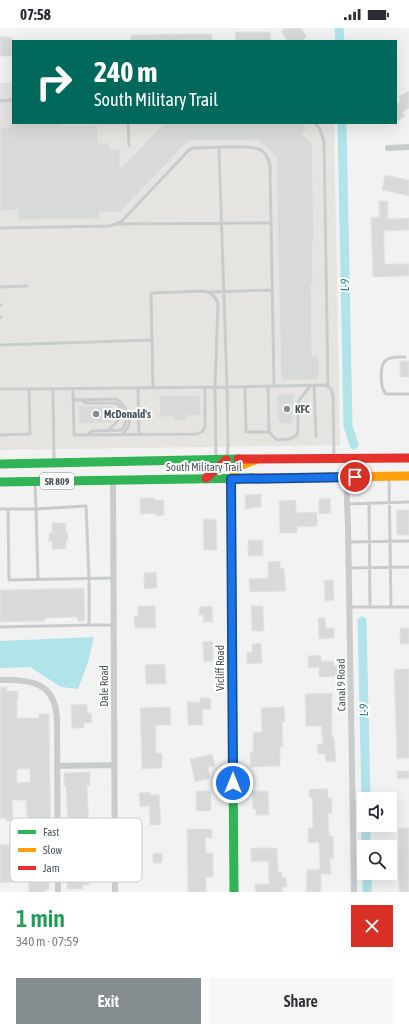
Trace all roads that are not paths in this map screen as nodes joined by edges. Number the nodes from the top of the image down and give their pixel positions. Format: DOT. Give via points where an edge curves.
graph roads {
  1 [pos="12,100"];
  2 [pos="0,101"];
  3 [pos="128,124"];
  4 [pos="315,124"];
  5 [pos="129,146"];
  6 [pos="409,147"];
  7 [pos="219,148"];
  8 [pos="388,148"];
  9 [pos="271,223"];
  10 [pos="116,224"];
  11 [pos="222,224"];
  12 [pos="0,228"];
  13 [pos="27,286"];
  14 [pos="0,287"];
  15 [pos="272,290"];
  16 [pos="224,291"];
  17 [pos="208,292"];
  18 [pos="152,340"];
  19 [pos="0,345"];
  20 [pos="405,357"];
  21 [pos="310,385"];
  22 [pos="314,385"];
  23 [pos="274,386"];
  24 [pos="215,387"];
  25 [pos="227,387"];
  26 [pos="245,387"];
  27 [pos="268,387"];
  28 [pos="328,387"];
  29 [pos="138,388"];
  30 [pos="153,388"];
  31 [pos="205,388"];
  32 [pos="29,389"];
  33 [pos="52,389"];
  34 [pos="73,389"];
  35 [pos="0,390"];
  36 [pos="409,394"];
  37 [pos="73,400"];
  38 [pos="81,400"];
  39 [pos="124,414"];
  40 [pos="108,431"];
  41 [pos="269,432"];
  42 [pos="123,434"];
  43 [pos="139,434"];
  44 [pos="0,435"];
  45 [pos="87,435"];
  46 [pos="316,436"];
  47 [pos="409,458"];
  48 [pos="259,459"];
  49 [pos="334,459"];
  50 [pos="216,460"];
  51 [pos="226,460"];
  52 [pos="54,463"];
  53 [pos="0,464"];
  54 [pos="406,475"];
  55 [pos="389,476"];
  56 [pos="346,477"];
  57 [pos="206,478"];
  58 [pos="231,479"];
  59 [pos="113,480"];
  60 [pos="35,481"];
  61 [pos="0,482"];
  62 [pos="409,502"];
  63 [pos="369,503"];
  64 [pos="390,503"];
  65 [pos="347,504"];
  66 [pos="0,509"];
  67 [pos="8,509"];
  68 [pos="36,509"];
  69 [pos="409,541"];
  70 [pos="348,542"];
  71 [pos="369,542"];
  72 [pos="390,542"];
  73 [pos="391,567"];
  74 [pos="409,567"];
  75 [pos="349,568"];
  76 [pos="369,568"];
  77 [pos="89,578"];
  78 [pos="113,578"];
  79 [pos="38,579"];
  80 [pos="350,607"];
  81 [pos="370,607"];
  82 [pos="391,607"];
  83 [pos="409,607"];
  84 [pos="89,625"];
  85 [pos="114,625"];
  86 [pos="0,626"];
  87 [pos="0,680"];
  88 [pos="114,765"];
  89 [pos="57,766"];
  90 [pos="58,818"];
  91 [pos="115,818"];
  92 [pos="116,882"];
  93 [pos="116,892"];
  94 [pos="234,892"];
  95 [pos="354,892"];
  1 -- 2 [label="lane"];
  3 -- 5 [label="lane"];
  4 -- 28 [label="lane" via="320,129 324,142"];
  6 -- 8 [label="street"];
  7 -- 9 [label="lane" via="251,147 266,155 270,166"];
  7 -- 10 [label="lane" via="194,148 185,153 122,221"];
  7 -- 11 [label="lane"];
  9 -- 11 [label="lane"];
  9 -- 15 [label="lane"];
  10 -- 11 [label="lane"];
  10 -- 12 [label="lane"];
  11 -- 16 [label="lane"];
  13 -- 14 [label="lane"];
  15 -- 16 [label="lane"];
  15 -- 23 [label="lane"];
  16 -- 17 [label="lane"];
  16 -- 25 [label="lane"];
  17 -- 18 [label="lane" via="151,293"];
  17 -- 24 [label="lane" via="214,296 218,304"];
  18 -- 19 [label="lane"];
  18 -- 30 [label="lane"];
  20 -- 36 [label="lane" via="394,357 383,363 381,384 386,394"];
  21 -- 22 [label="lane"];
  21 -- 23 [label="lane"];
  21 -- 41 [label="lane" via="298,402 298,429 295,437 277,440"];
  22 -- 28 [label="lane"];
  22 -- 46 [label="lane"];
  23 -- 27 [label="lane"];
  24 -- 25 [label="lane"];
  24 -- 31 [label="lane"];
  24 -- 50 [label="lane"];
  25 -- 26 [label="lane"];
  25 -- 51 [label="lane"];
  26 -- 27 [label="lane"];
  26 -- 41 [label="lane" via="246,432"];
  27 -- 41 [label="lane"];
  28 -- 49 [label="lane" via="333,396"];
  29 -- 30 [label="lane"];
  29 -- 34 [label="lane"];
  29 -- 43 [label="lane"];
  30 -- 31 [label="lane"];
  31 -- 43 [label="lane" via="205,429 200,433"];
  32 -- 33 [label="lane"];
  32 -- 35 [label="lane"];
  32 -- 44 [label="lane" via="30,434"];
  33 -- 34 [label="lane"];
  33 -- 52 [label="lane"];
  34 -- 37 [label="lane"];
  37 -- 38 [label="lane"];
  37 -- 45 [label="lane" via="74,435"];
  38 -- 39 [label="lane" via="86,403 115,403"];
  38 -- 42 [label="lane" via="116,399 121,402 130,419"];
  39 -- 40 [label="lane"];
  39 -- 40 [label="lane" via="124,427 118,431"];
  40 -- 45 [label="lane" via="92,431"];
  42 -- 43 [label="lane"];
  42 -- 45 [label="lane"];
  47 -- 49 [label="main road, South Military Trail / SR 809"];
  48 -- 49 [label="main road, South Military Trail / SR 809"];
  48 -- 51 [label="main road, South Military Trail / SR 809"];
  48 -- 58 [label="main road" via="240,466"];
  50 -- 51 [label="main road, South Military Trail / SR 809"];
  50 -- 52 [label="main road, South Military Trail / SR 809"];
  51 -- 57 [label="main road"];
  52 -- 53 [label="main road, South Military Trail / SR 809"];
  54 -- 55 [label="main road, South Military Trail / SR 809"];
  55 -- 56 [label="main road, South Military Trail / SR 809"];
  55 -- 64 [label="lane"];
  56 -- 58 [label="main road, South Military Trail / SR 809"];
  56 -- 65 [label="street, Canal 9 Road"];
  57 -- 58 [label="main road, South Military Trail / SR 809"];
  57 -- 59 [label="main road, South Military Trail / SR 809"];
  58 -- 94 [label="main road, Vicliff Road"];
  59 -- 60 [label="main road, South Military Trail / SR 809"];
  59 -- 78 [label="street, Dale Road"];
  60 -- 61 [label="main road, South Military Trail / SR 809"];
  60 -- 68 [label="lane"];
  62 -- 64 [label="lane"];
  63 -- 64 [label="lane"];
  63 -- 65 [label="lane"];
  63 -- 71 [label="lane"];
  64 -- 72 [label="lane"];
  65 -- 70 [label="street, Canal 9 Road"];
  66 -- 67 [label="lane"];
  67 -- 68 [label="lane"];
  67 -- 79 [label="lane" via="9,580"];
  68 -- 77 [label="lane" via="86,506"];
  68 -- 79 [label="lane"];
  69 -- 72 [label="lane"];
  70 -- 71 [label="lane"];
  70 -- 75 [label="street, Canal 9 Road"];
  71 -- 72 [label="lane"];
  71 -- 76 [label="lane"];
  72 -- 73 [label="lane"];
  73 -- 74 [label="lane"];
  73 -- 76 [label="lane"];
  73 -- 82 [label="lane"];
  75 -- 76 [label="lane"];
  75 -- 80 [label="street, Canal 9 Road"];
  76 -- 81 [label="lane"];
  77 -- 78 [label="lane"];
  77 -- 79 [label="lane"];
  77 -- 84 [label="lane"];
  78 -- 85 [label="street, Dale Road"];
  80 -- 81 [label="lane"];
  80 -- 95 [label="street, Canal 9 Road"];
  81 -- 82 [label="lane"];
  82 -- 83 [label="lane"];
  84 -- 85 [label="lane"];
  84 -- 86 [label="lane"];
  85 -- 88 [label="street, Dale Road"];
  87 -- 89 [label="street" via="32,682 51,697 57,714"];
  88 -- 89 [label="street"];
  88 -- 91 [label="street, Dale Road"];
  89 -- 90 [label="street"];
  92 -- 93 [label="street, Dale Road"];
}
